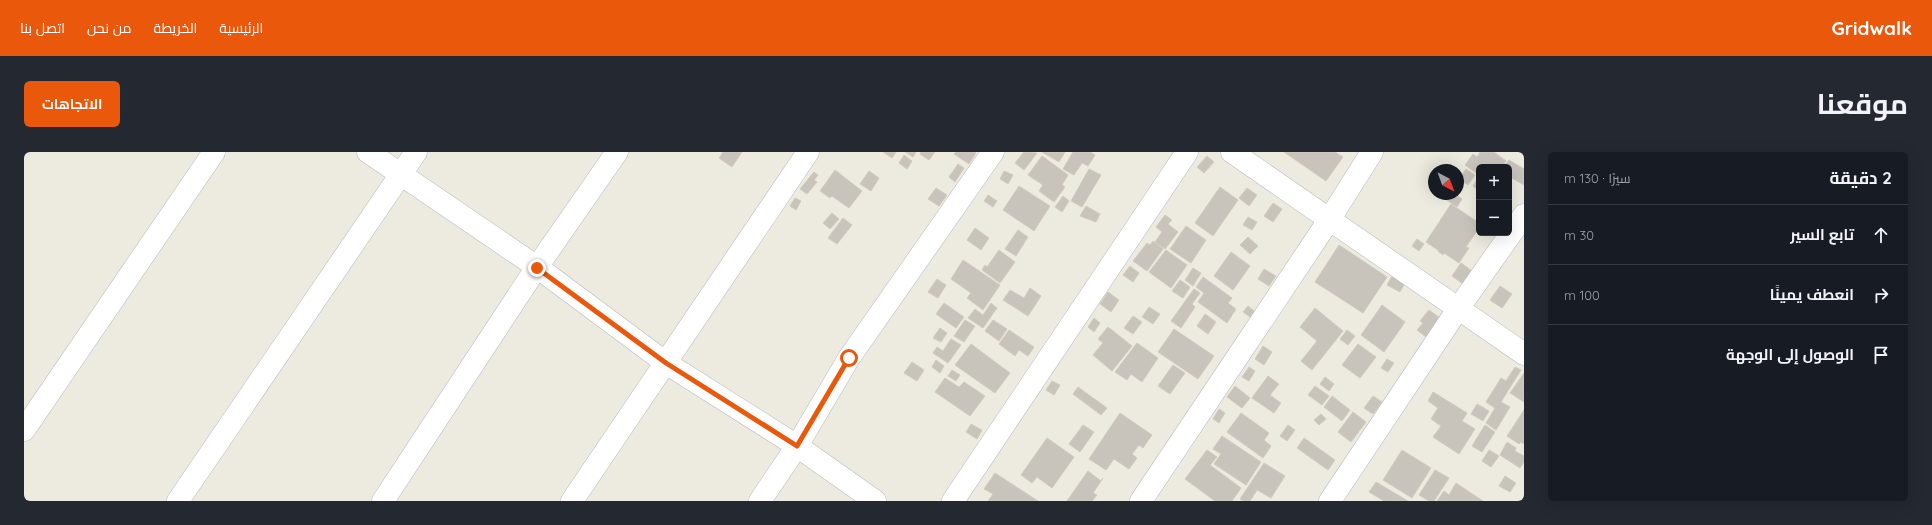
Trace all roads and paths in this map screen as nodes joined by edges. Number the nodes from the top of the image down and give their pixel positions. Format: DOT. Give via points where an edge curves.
graph roads {
  1 [pos="214,152"];
  2 [pos="368,152"];
  3 [pos="416,152"];
  4 [pos="617,152"];
  5 [pos="808,152"];
  6 [pos="993,152"];
  7 [pos="1187,152"];
  8 [pos="1232,152"];
  9 [pos="1372,152"];
  10 [pos="401,174"];
  11 [pos="1524,215"];
  12 [pos="1329,220"];
  13 [pos="537,268"];
  14 [pos="1458,309"];
  15 [pos="1524,354"];
  16 [pos="666,363"];
  17 [pos="24,430"];
  18 [pos="797,446"];
  19 [pos="178,501"];
  20 [pos="383,501"];
  21 [pos="572,501"];
  22 [pos="760,501"];
  23 [pos="875,501"];
  24 [pos="953,501"];
  25 [pos="1141,501"];
  26 [pos="1330,501"];
  1 -- 17 [label="street"];
  2 -- 10 [label="street"];
  3 -- 10 [label="street"];
  4 -- 13 [label="street"];
  5 -- 16 [label="street"];
  6 -- 18 [label="street" via="849,358"];
  7 -- 24 [label="street"];
  8 -- 12 [label="street"];
  9 -- 12 [label="street"];
  10 -- 13 [label="street"];
  10 -- 19 [label="street"];
  11 -- 14 [label="street"];
  12 -- 14 [label="street"];
  12 -- 25 [label="street"];
  13 -- 16 [label="street"];
  13 -- 20 [label="street"];
  14 -- 15 [label="street"];
  14 -- 26 [label="street"];
  16 -- 18 [label="street"];
  16 -- 21 [label="street"];
  18 -- 22 [label="street"];
  18 -- 23 [label="street"];
}
